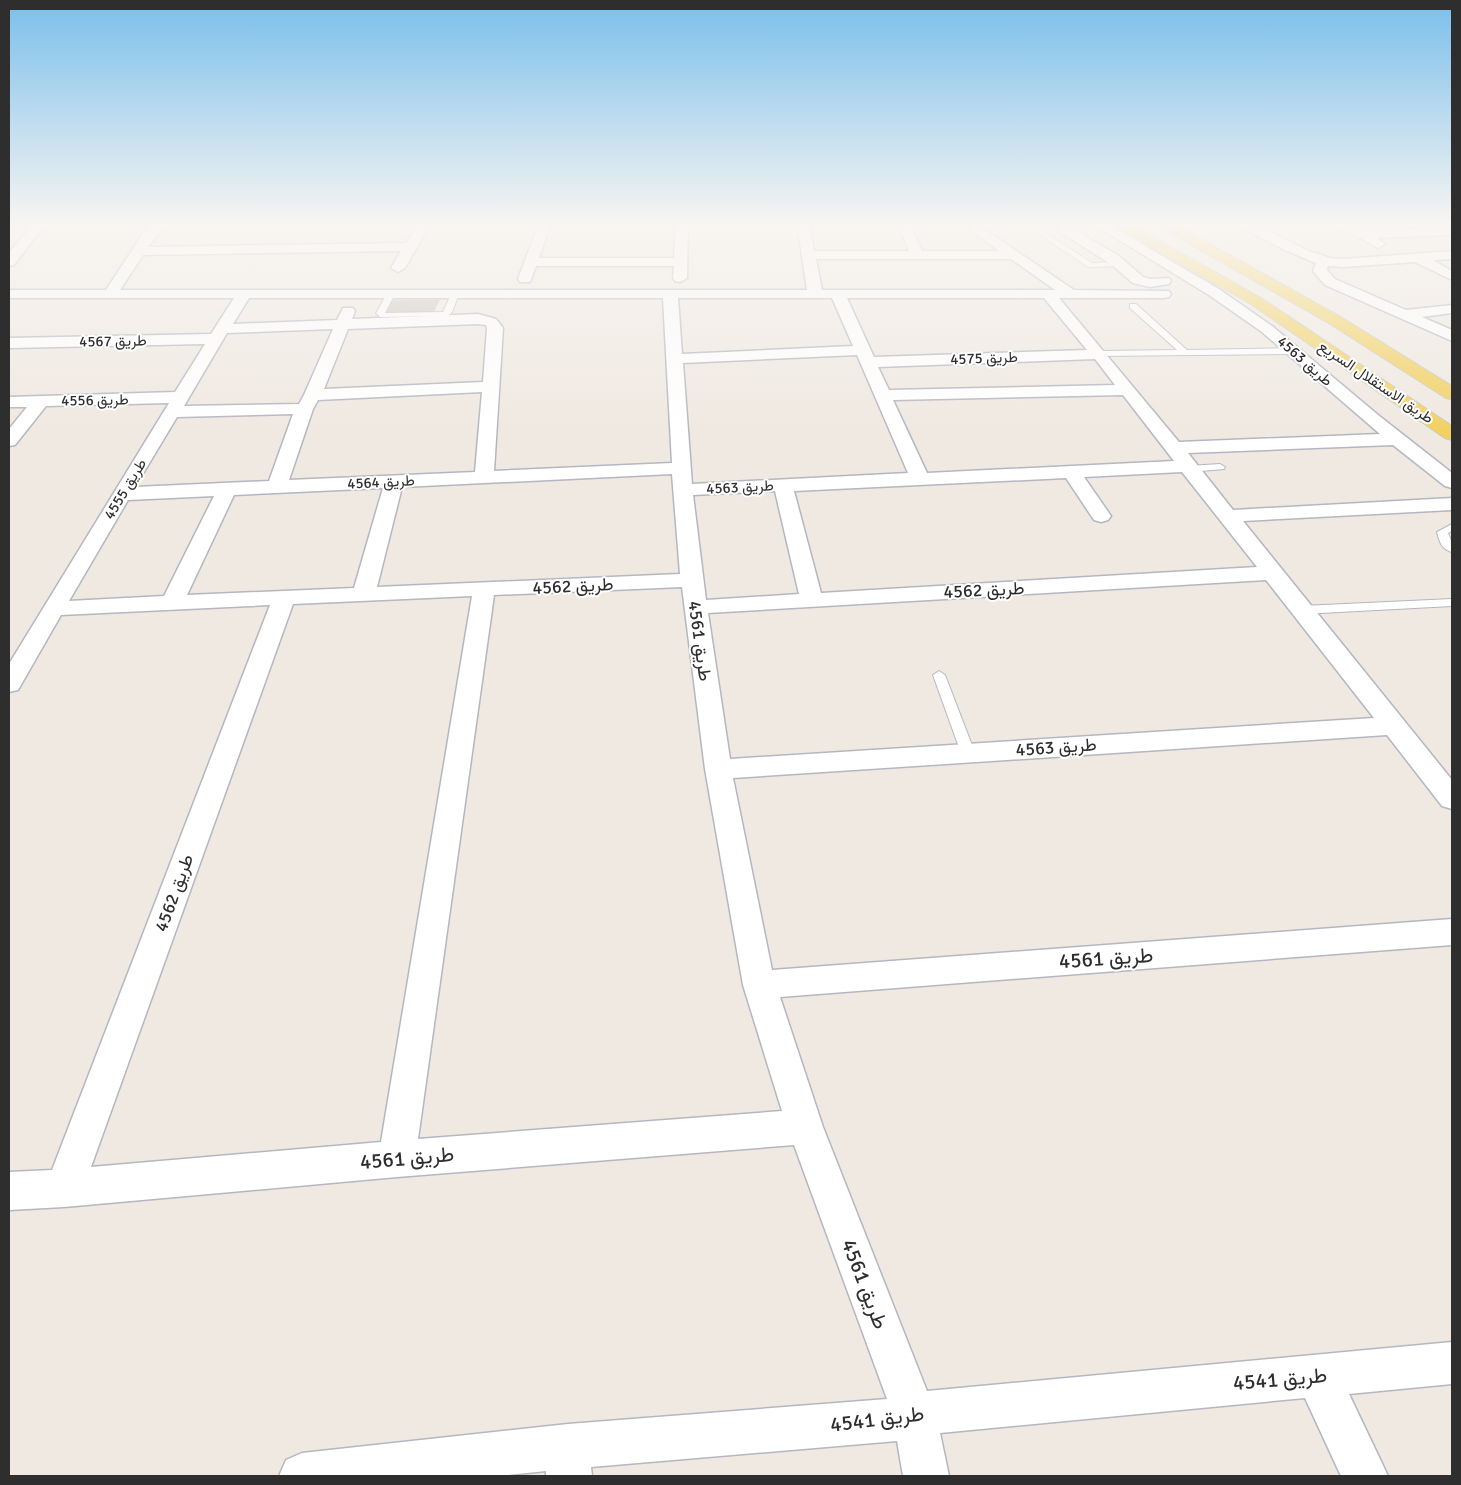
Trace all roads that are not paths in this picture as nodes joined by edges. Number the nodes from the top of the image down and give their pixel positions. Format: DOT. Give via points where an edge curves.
graph roads {
  1 [pos="1117,292"];
  2 [pos="1190,292"];
  3 [pos="1192,292"];
  4 [pos="1239,292"];
  5 [pos="1286,292"];
  6 [pos="1352,292"];
  7 [pos="675,293"];
  8 [pos="815,293"];
  9 [pos="836,293"];
  10 [pos="1048,293"];
  11 [pos="1069,293"];
  12 [pos="9,294"];
  13 [pos="110,294"];
  14 [pos="244,294"];
  15 [pos="355,294"];
  16 [pos="391,294"];
  17 [pos="455,294"];
  18 [pos="520,294"];
  19 [pos="1134,306"];
  20 [pos="1235,306"];
  21 [pos="1452,309"];
  22 [pos="1401,315"];
  23 [pos="342,324"];
  24 [pos="220,334"];
  25 [pos="1452,336"];
  26 [pos="9,344"];
  27 [pos="1295,351"];
  28 [pos="1185,353"];
  29 [pos="1099,354"];
  30 [pos="866,356"];
  31 [pos="674,359"];
  32 [pos="491,387"];
  33 [pos="1127,390"];
  34 [pos="1452,394"];
  35 [pos="882,395"];
  36 [pos="41,401"];
  37 [pos="9,402"];
  38 [pos="309,402"];
  39 [pos="177,405"];
  40 [pos="1452,434"];
  41 [pos="1398,439"];
  42 [pos="9,441"];
  43 [pos="1173,448"];
  44 [pos="1188,467"];
  45 [pos="1220,467"];
  46 [pos="1071,472"];
  47 [pos="484,477"];
  48 [pos="682,479"];
  49 [pos="920,479"];
  50 [pos="394,482"];
  51 [pos="1452,482"];
  52 [pos="783,485"];
  53 [pos="277,487"];
  54 [pos="227,489"];
  55 [pos="121,494"];
  56 [pos="1452,504"];
  57 [pos="1101,516"];
  58 [pos="1227,516"];
  59 [pos="1452,527"];
  60 [pos="1452,549"];
  61 [pos="1273,573"];
  62 [pos="484,590"];
  63 [pos="364,594"];
  64 [pos="694,594"];
  65 [pos="284,598"];
  66 [pos="812,600"];
  67 [pos="1452,602"];
  68 [pos="172,603"];
  69 [pos="55,608"];
  70 [pos="1302,610"];
  71 [pos="939,675"];
  72 [pos="9,684"];
  73 [pos="1394,726"];
  74 [pos="968,753"];
  75 [pos="718,769"];
  76 [pos="1447,785"];
  77 [pos="1452,932"];
  78 [pos="759,985"];
  79 [pos="805,1127"];
  80 [pos="397,1159"];
  81 [pos="64,1188"];
  82 [pos="9,1191"];
  83 [pos="1452,1363"];
  84 [pos="1317,1376"];
  85 [pos="914,1414"];
  86 [pos="568,1461"];
  87 [pos="302,1476"];
  88 [pos="926,1476"];
  89 [pos="1365,1476"];
  1 -- 11 [label="street"];
  2 -- 20 [label="street" via="1188,296"];
  3 -- 20 [label="street, طريق 4563"];
  4 -- 40 [label="main road, طريق الاستقلال السريع"];
  5 -- 34 [label="main road, طريق الاستقلال السريع"];
  6 -- 22 [label="street"];
  7 -- 8 [label="street"];
  7 -- 18 [label="street"];
  7 -- 31 [label="street, طريق 4561"];
  8 -- 9 [label="street"];
  9 -- 10 [label="street"];
  9 -- 30 [label="street"];
  10 -- 11 [label="street"];
  10 -- 29 [label="street"];
  12 -- 13 [label="street"];
  13 -- 14 [label="street"];
  14 -- 15 [label="street"];
  14 -- 24 [label="street, طريق 4555"];
  15 -- 16 [label="street"];
  15 -- 23 [label="street"];
  16 -- 17 [label="street"];
  16 -- 17 [label="lane" via="380,313 383,315 444,314 448,312"];
  17 -- 18 [label="street"];
  19 -- 28 [label="lane"];
  20 -- 27 [label="street, طريق 4563"];
  21 -- 22 [label="street"];
  22 -- 25 [label="street"];
  23 -- 24 [label="street"];
  23 -- 32 [label="street" via="478,319 491,322 495,328"];
  23 -- 38 [label="street"];
  24 -- 26 [label="street, طريق 4567"];
  24 -- 39 [label="street, طريق 4555"];
  27 -- 28 [label="lane"];
  27 -- 41 [label="street, طريق 4563"];
  28 -- 29 [label="lane"];
  29 -- 30 [label="street, طريق 4575"];
  29 -- 33 [label="street"];
  30 -- 31 [label="street, طريق 4575"];
  30 -- 35 [label="street"];
  31 -- 48 [label="street, طريق 4561"];
  32 -- 38 [label="street"];
  32 -- 47 [label="street"];
  33 -- 35 [label="street"];
  33 -- 43 [label="street"];
  35 -- 49 [label="street"];
  36 -- 37 [label="street, طريق 4556"];
  36 -- 39 [label="street, طريق 4556"];
  36 -- 42 [label="street"];
  38 -- 39 [label="street"];
  38 -- 53 [label="street"];
  39 -- 55 [label="street, طريق 4555"];
  41 -- 43 [label="street"];
  41 -- 51 [label="street, طريق 4563"];
  43 -- 44 [label="street"];
  44 -- 45 [label="lane"];
  44 -- 46 [label="street, طريق 4563"];
  44 -- 58 [label="street"];
  46 -- 49 [label="street, طريق 4563"];
  46 -- 57 [label="street"];
  47 -- 48 [label="street, طريق 4564"];
  47 -- 50 [label="street, طريق 4564"];
  48 -- 52 [label="street, طريق 4563"];
  48 -- 64 [label="street, طريق 4561"];
  49 -- 52 [label="street, طريق 4563"];
  50 -- 53 [label="street, طريق 4564"];
  50 -- 63 [label="street"];
  52 -- 66 [label="street"];
  53 -- 54 [label="street, طريق 4564"];
  54 -- 55 [label="street, طريق 4564"];
  54 -- 68 [label="street"];
  55 -- 69 [label="street, طريق 4555"];
  56 -- 58 [label="street"];
  58 -- 61 [label="street"];
  59 -- 60 [label="lane" via="1442,532"];
  61 -- 66 [label="street, طريق 4562"];
  61 -- 70 [label="street"];
  62 -- 63 [label="street, طريق 4562"];
  62 -- 64 [label="street, طريق 4562"];
  62 -- 80 [label="street"];
  63 -- 65 [label="street, طريق 4562"];
  64 -- 66 [label="street, طريق 4562"];
  64 -- 75 [label="street, طريق 4561"];
  65 -- 68 [label="street, طريق 4562"];
  65 -- 81 [label="street, طريق 4562"];
  67 -- 70 [label="lane"];
  68 -- 69 [label="street, طريق 4562"];
  69 -- 72 [label="street, طريق 4555"];
  70 -- 73 [label="street"];
  71 -- 74 [label="lane"];
  73 -- 74 [label="street, طريق 4563"];
  73 -- 76 [label="street"];
  74 -- 75 [label="street, طريق 4563"];
  75 -- 78 [label="street, طريق 4561"];
  77 -- 78 [label="street, طريق 4561"];
  78 -- 79 [label="street, طريق 4561"];
  79 -- 80 [label="street, طريق 4561"];
  79 -- 85 [label="street, طريق 4561"];
  80 -- 81 [label="street, طريق 4561"];
  81 -- 82 [label="street, طريق 4561"];
  83 -- 84 [label="street, طريق 4541"];
  84 -- 85 [label="street, طريق 4541"];
  84 -- 89 [label="street"];
  85 -- 86 [label="street, طريق 4541" via="892,1421"];
  85 -- 88 [label="street, طريق 4561"];
  86 -- 87 [label="street, طريق 4541"];
}
